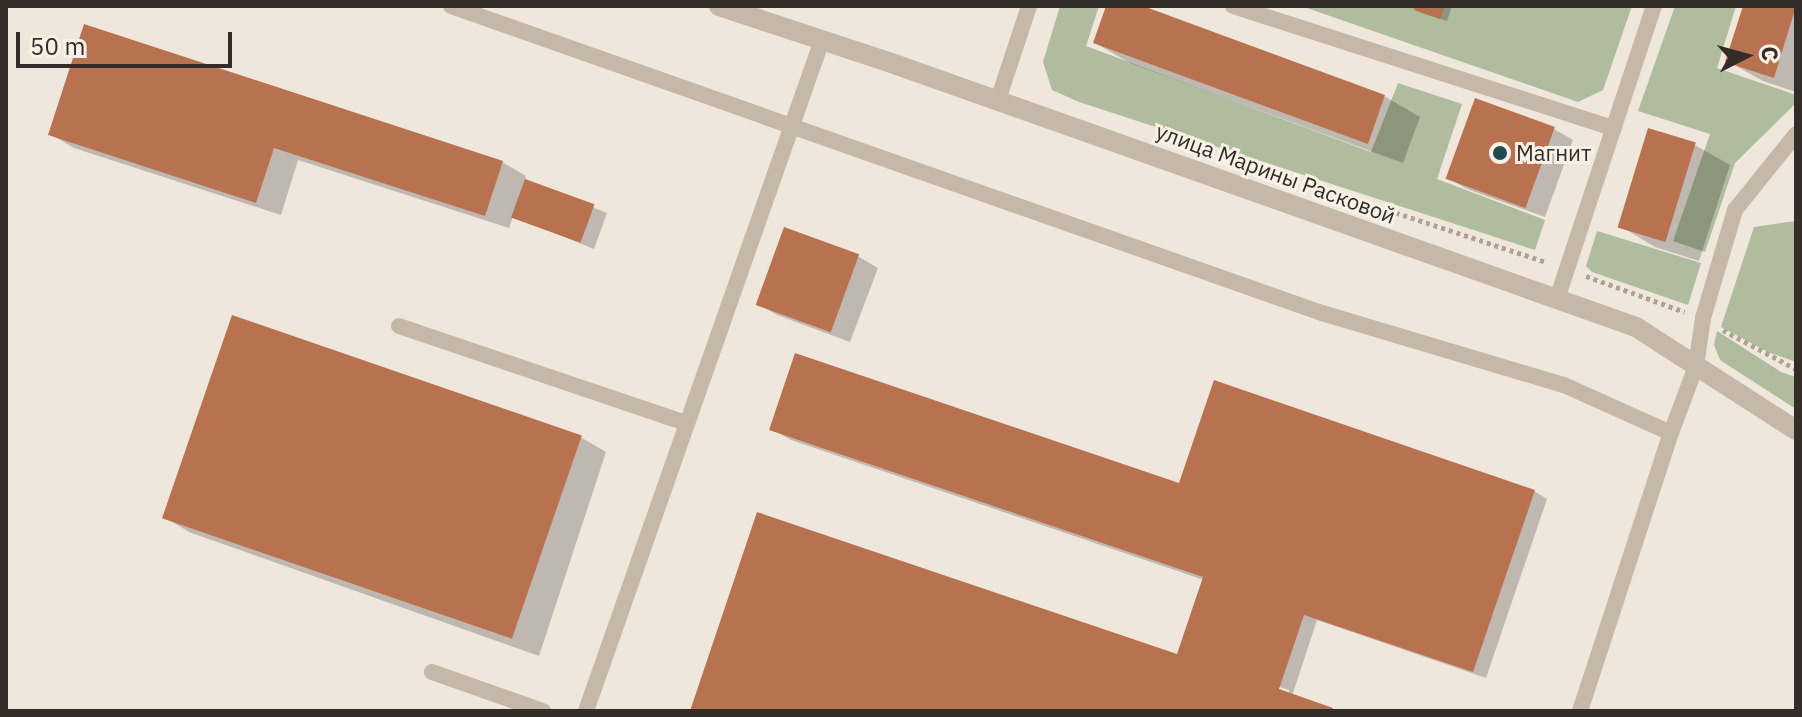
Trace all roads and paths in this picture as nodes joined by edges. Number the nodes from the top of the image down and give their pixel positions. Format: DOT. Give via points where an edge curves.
graph roads {
  1 [pos="451,6"];
  2 [pos="719,6"];
  3 [pos="1029,6"];
  4 [pos="1233,6"];
  5 [pos="1654,6"];
  6 [pos="822,40"];
  7 [pos="998,100"];
  8 [pos="790,128"];
  9 [pos="1614,128"];
  10 [pos="1796,134"];
  11 [pos="1557,299"];
  12 [pos="399,326"];
  13 [pos="1696,366"];
  14 [pos="686,423"];
  15 [pos="1796,430"];
  16 [pos="1671,433"];
  17 [pos="432,672"];
  18 [pos="543,711"];
  19 [pos="586,711"];
  20 [pos="1580,711"];
  1 -- 8 [label="lane"];
  2 -- 6 [label="street, улица Марины Расковой"];
  3 -- 7 [label="lane"];
  4 -- 9 [label="lane"];
  5 -- 9 [label="lane"];
  6 -- 7 [label="street, улица Марины Расковой"];
  6 -- 8 [label="lane"];
  7 -- 11 [label="street, улица Марины Расковой"];
  8 -- 14 [label="lane"];
  8 -- 16 [label="lane" via="1322,313 1564,385"];
  9 -- 11 [label="lane"];
  10 -- 13 [label="lane" via="1735,210 1703,318"];
  11 -- 13 [label="street, улица Марины Расковой" via="1636,327"];
  12 -- 14 [label="lane"];
  13 -- 15 [label="street, улица Марины Расковой"];
  13 -- 16 [label="lane"];
  14 -- 19 [label="lane"];
  16 -- 20 [label="lane"];
  17 -- 18 [label="lane"];
}
